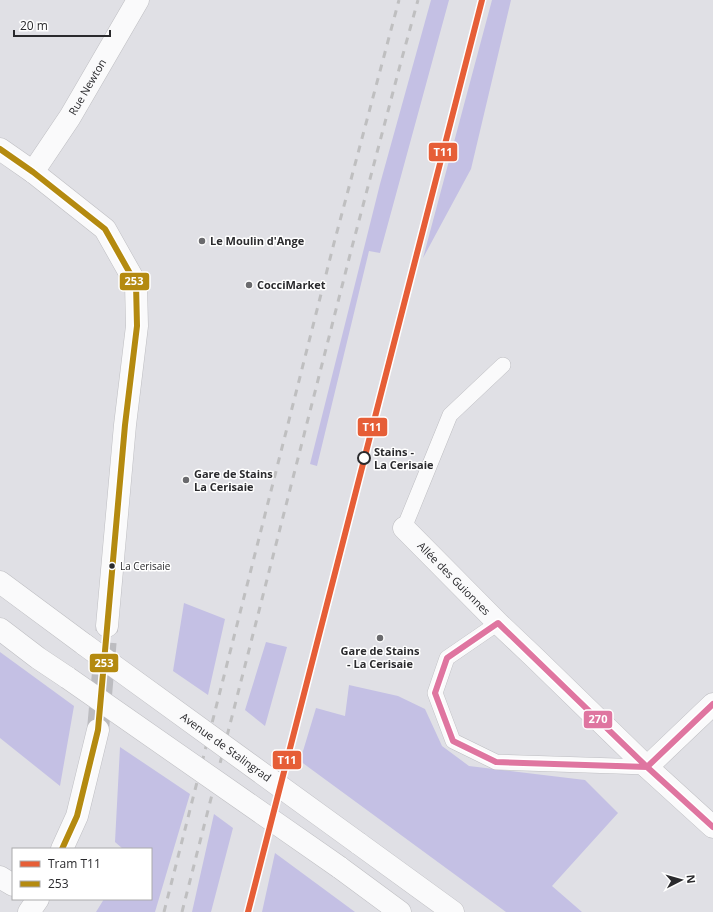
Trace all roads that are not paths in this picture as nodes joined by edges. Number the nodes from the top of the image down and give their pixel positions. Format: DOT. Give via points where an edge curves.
graph roads {
  1 [pos="138,0"];
  2 [pos="0,149"];
  3 [pos="33,172"];
  4 [pos="503,365"];
  5 [pos="404,528"];
  6 [pos="0,582"];
  7 [pos="498,623"];
  8 [pos="107,626"];
  9 [pos="0,628"];
  10 [pos="713,704"];
  11 [pos="98,730"];
  12 [pos="647,767"];
  13 [pos="713,828"];
  14 [pos="62,848"];
  15 [pos="0,877"];
  16 [pos="12,884"];
  17 [pos="400,912"];
  18 [pos="453,912"];
  1 -- 3 [label="street, Rue Newton" via="70,117"];
  2 -- 3 [label="street"];
  3 -- 8 [label="street" via="105,229 136,284 137,326"];
  4 -- 5 [label="lane" via="450,415"];
  5 -- 7 [label="street, Allée des Guionnes"];
  6 -- 18 [label="street, Avenue de Stalingrad, bridge"];
  7 -- 12 [label="street, Allée des Guionnes"];
  7 -- 12 [label="lane" via="448,658 434,693 453,741 496,762"];
  9 -- 17 [label="street, bridge" via="38,658"];
  10 -- 12 [label="street"];
  11 -- 14 [label="street" via="77,816"];
  12 -- 13 [label="street, Allée des Guionnes"];
  15 -- 16 [label="street"];
}
